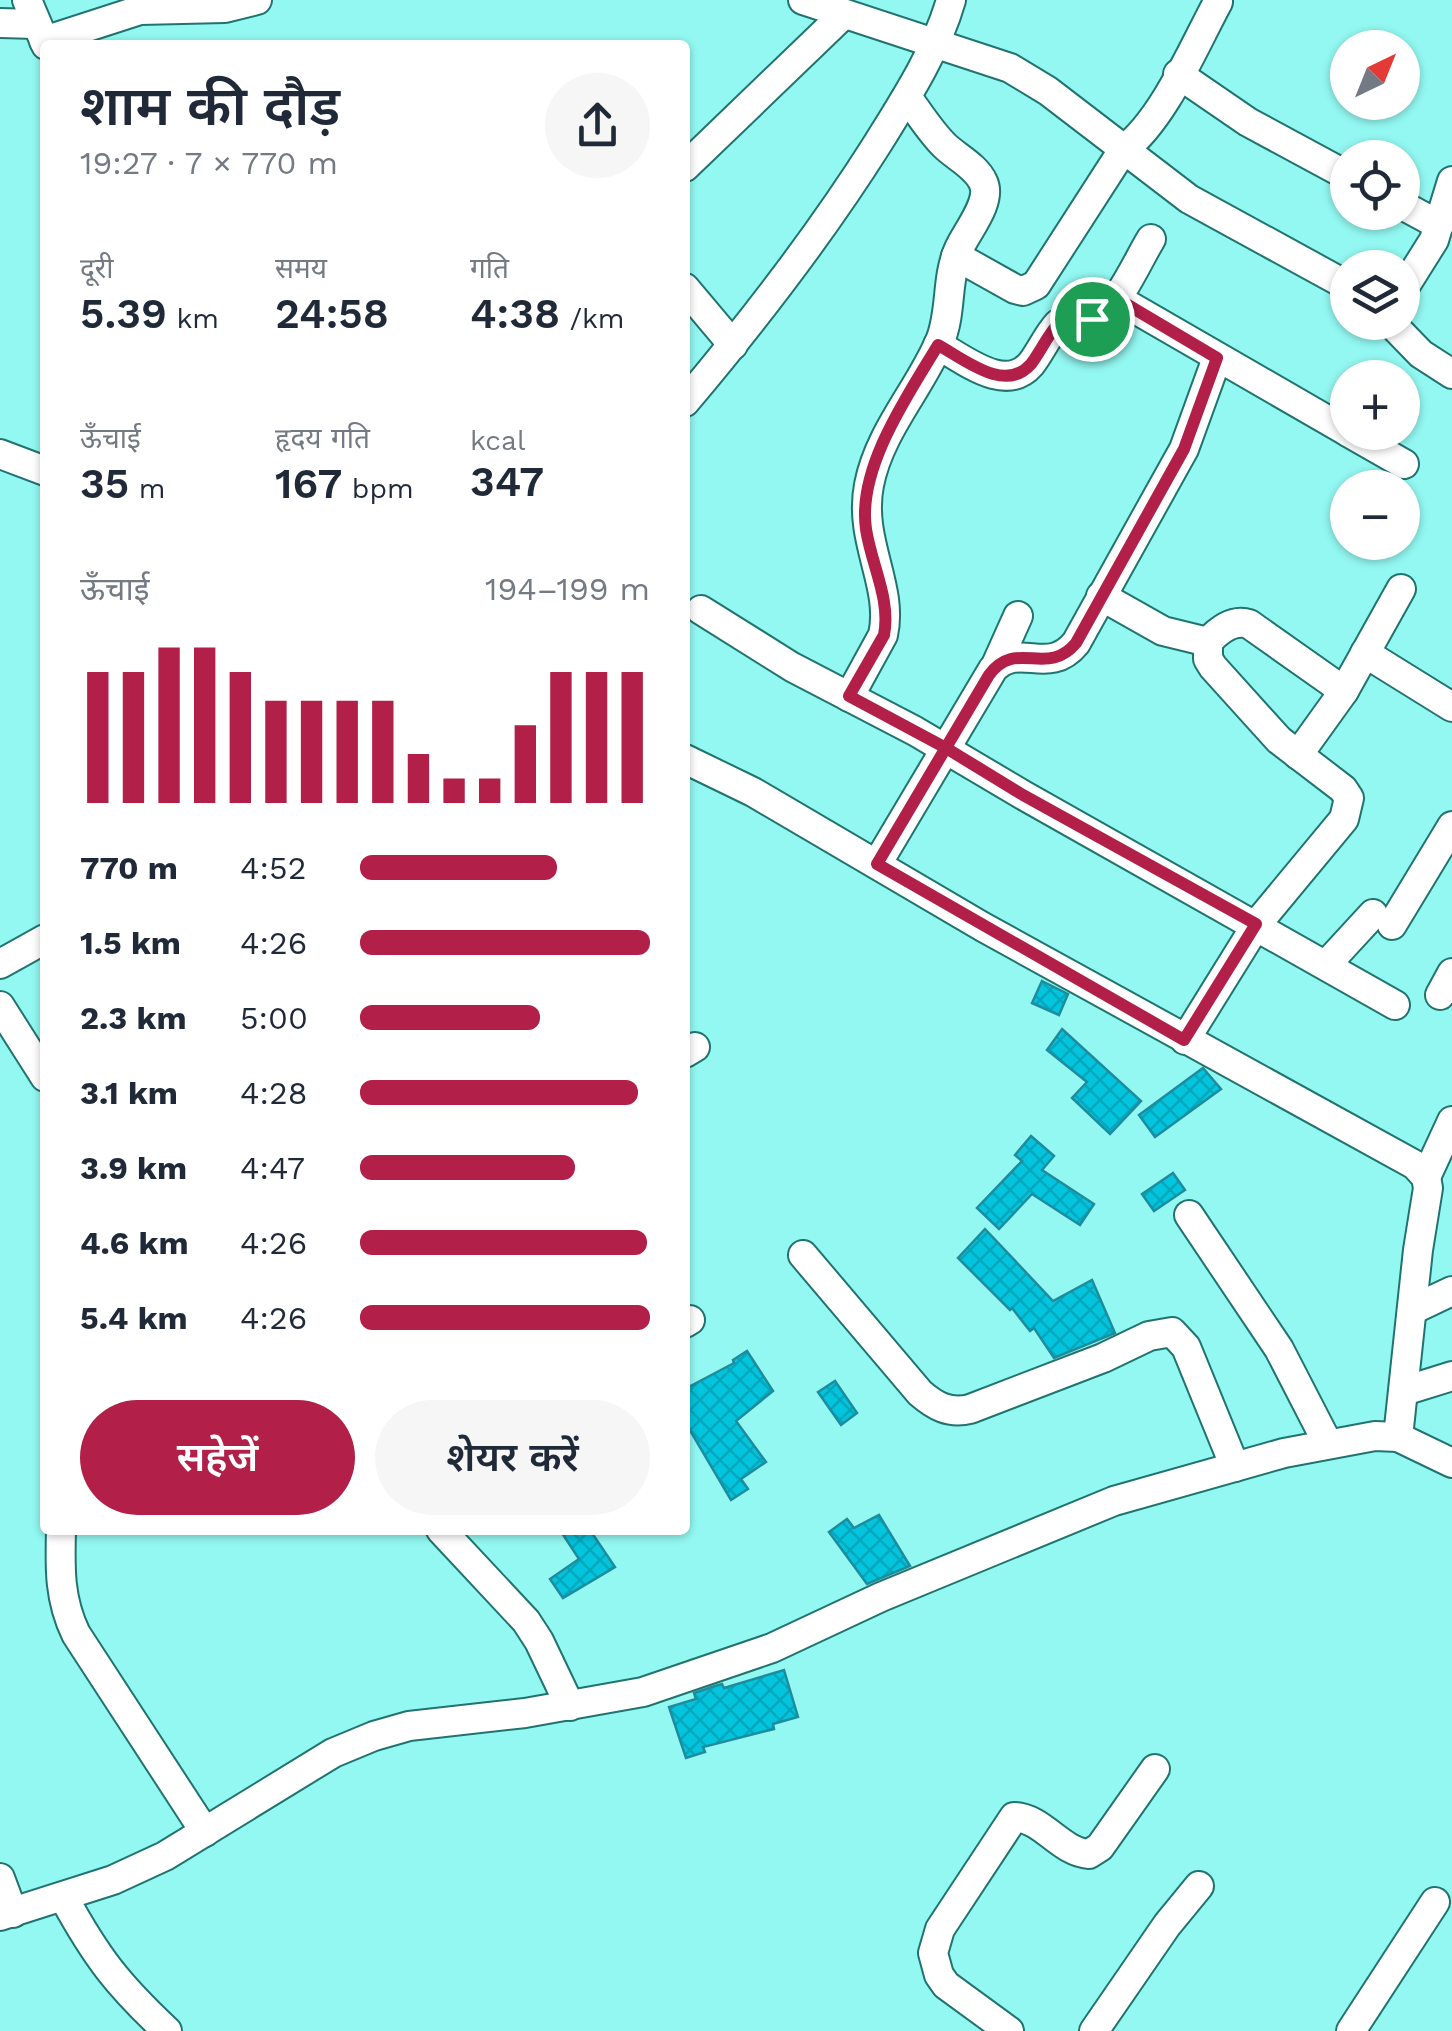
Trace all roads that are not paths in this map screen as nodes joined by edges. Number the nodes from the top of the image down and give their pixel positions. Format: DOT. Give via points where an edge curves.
graph roads {
  1 [pos="256,0"];
  2 [pos="802,0"];
  3 [pos="951,0"];
  4 [pos="1218,2"];
  5 [pos="844,14"];
  6 [pos="0,24"];
  7 [pos="38,28"];
  8 [pos="936,42"];
  9 [pos="1178,74"];
  10 [pos="907,97"];
  11 [pos="1123,150"];
  12 [pos="690,162"];
  13 [pos="1330,166"];
  14 [pos="1452,182"];
  15 [pos="1420,215"];
  16 [pos="1439,225"];
  17 [pos="1151,239"];
  18 [pos="956,256"];
  19 [pos="1420,266"];
  20 [pos="1330,276"];
  21 [pos="690,294"];
  22 [pos="1116,298"];
  23 [pos="1408,340"];
  24 [pos="938,345"];
  25 [pos="733,346"];
  26 [pos="1217,358"];
  27 [pos="1452,374"];
  28 [pos="690,396"];
  29 [pos="1330,422"];
  30 [pos="1380,450"];
  31 [pos="1404,464"];
  32 [pos="1401,588"];
  33 [pos="1101,596"];
  34 [pos="701,610"];
  35 [pos="1018,616"];
  36 [pos="1208,642"];
  37 [pos="1365,653"];
  38 [pos="996,665"];
  39 [pos="1344,691"];
  40 [pos="849,696"];
  41 [pos="1452,707"];
  42 [pos="946,748"];
  43 [pos="1298,755"];
  44 [pos="690,761"];
  45 [pos="1452,826"];
  46 [pos="877,864"];
  47 [pos="1256,924"];
  48 [pos="40,941"];
  49 [pos="0,964"];
  50 [pos="1326,965"];
  51 [pos="1394,1005"];
  52 [pos="0,1006"];
  53 [pos="1184,1040"];
  54 [pos="37,1047"];
  55 [pos="1452,1121"];
  56 [pos="1426,1176"];
  57 [pos="1189,1215"];
  58 [pos="803,1255"];
  59 [pos="1452,1291"];
  60 [pos="1414,1310"];
  61 [pos="1452,1376"];
  62 [pos="1404,1390"];
  63 [pos="1398,1437"];
  64 [pos="1328,1444"];
  65 [pos="1452,1463"];
  66 [pos="1236,1467"];
  67 [pos="61,1535"];
  68 [pos="446,1535"];
  69 [pos="570,1706"];
  70 [pos="1155,1769"];
  71 [pos="205,1832"];
  72 [pos="0,1878"];
  73 [pos="1199,1886"];
  74 [pos="64,1898"];
  75 [pos="1435,1902"];
  76 [pos="6,1915"];
  77 [pos="167,2031"];
  78 [pos="1009,2031"];
  79 [pos="1094,2031"];
  80 [pos="1351,2031"];
  1 -- 7 [label="street"];
  2 -- 5 [label="street"];
  3 -- 8 [label="street"];
  4 -- 9 [label="street"];
  5 -- 8 [label="street"];
  5 -- 12 [label="street"];
  6 -- 7 [label="street"];
  8 -- 10 [label="street"];
  8 -- 11 [label="street" via="1024,75"];
  9 -- 11 [label="street" via="1142,134"];
  9 -- 13 [label="street"];
  10 -- 18 [label="street" via="942,144 984,182 983,202"];
  10 -- 25 [label="street" via="812,244"];
  11 -- 18 [label="street" via="1030,290 1015,289"];
  11 -- 20 [label="street" via="1190,199"];
  14 -- 16 [label="street"];
  15 -- 16 [label="street"];
  16 -- 19 [label="street"];
  17 -- 22 [label="street"];
  18 -- 24 [label="street"];
  21 -- 25 [label="street"];
  22 -- 24 [label="street" via="1098,318 1058,324 1032,362 1012,376 994,375"];
  22 -- 26 [label="street"];
  23 -- 27 [label="street"];
  24 -- 40 [label="street" via="869,484 866,527 886,624"];
  25 -- 28 [label="street"];
  26 -- 29 [label="street"];
  26 -- 33 [label="street" via="1184,449"];
  30 -- 31 [label="street"];
  32 -- 37 [label="street"];
  33 -- 36 [label="street" via="1163,631"];
  33 -- 38 [label="street" via="1068,652 1048,660 1010,657"];
  34 -- 40 [label="street"];
  35 -- 38 [label="street"];
  36 -- 39 [label="street" via="1225,627 1249,624"];
  36 -- 43 [label="street" via="1213,668"];
  37 -- 39 [label="street"];
  37 -- 41 [label="street"];
  38 -- 42 [label="street"];
  39 -- 43 [label="street"];
  40 -- 42 [label="street"];
  42 -- 46 [label="street"];
  42 -- 47 [label="street"];
  43 -- 47 [label="street" via="1347,793 1348,808"];
  44 -- 46 [label="street"];
  45 -- 50 [label="street" via="1383,919"];
  46 -- 53 [label="street"];
  47 -- 50 [label="street"];
  47 -- 53 [label="street"];
  48 -- 49 [label="street"];
  50 -- 51 [label="street"];
  52 -- 54 [label="street"];
  53 -- 56 [label="street"];
  55 -- 56 [label="street"];
  56 -- 60 [label="street"];
  57 -- 64 [label="street" via="1279,1349"];
  58 -- 66 [label="street" via="920,1393 951,1411 1172,1332 1186,1346"];
  59 -- 60 [label="street"];
  60 -- 62 [label="street"];
  61 -- 62 [label="street"];
  62 -- 63 [label="street"];
  63 -- 64 [label="street"];
  63 -- 65 [label="street"];
  64 -- 66 [label="street"];
  66 -- 69 [label="street" via="1063,1520 772,1648 643,1692"];
  67 -- 71 [label="street" via="62,1597 70,1622"];
  68 -- 69 [label="street" via="526,1621"];
  69 -- 71 [label="street" via="374,1736 333,1753"];
  70 -- 78 [label="street" via="1089,1854 1014,1816 940,1928 933,1953 939,1975"];
  71 -- 74 [label="street" via="166,1856"];
  72 -- 76 [label="street"];
  73 -- 79 [label="street"];
  74 -- 76 [label="street"];
  74 -- 77 [label="street" via="112,1978"];
  75 -- 80 [label="street"];
}
